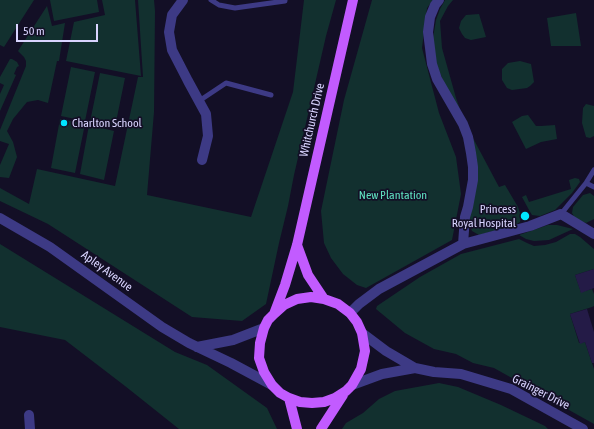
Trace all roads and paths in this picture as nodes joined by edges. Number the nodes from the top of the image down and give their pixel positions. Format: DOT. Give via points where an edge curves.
graph roads {
  1 [pos="183,0"];
  2 [pos="211,0"];
  3 [pos="285,0"];
  4 [pos="354,0"];
  5 [pos="439,0"];
  6 [pos="271,96"];
  7 [pos="199,102"];
  8 [pos="202,160"];
  9 [pos="594,170"];
  10 [pos="586,183"];
  11 [pos="594,187"];
  12 [pos="561,214"];
  13 [pos="0,218"];
  14 [pos="594,234"];
  15 [pos="463,244"];
  16 [pos="297,245"];
  17 [pos="324,299"];
  18 [pos="350,313"];
  19 [pos="274,314"];
  20 [pos="264,328"];
  21 [pos="362,333"];
  22 [pos="197,347"];
  23 [pos="415,368"];
  24 [pos="272,385"];
  25 [pos="349,388"];
  26 [pos="289,398"];
  27 [pos="29,415"];
  28 [pos="30,429"];
  29 [pos="298,429"];
  30 [pos="321,429"];
  31 [pos="583,429"];
  1 -- 7 [label="street" via="172,16 169,32 172,50"];
  2 -- 3 [label="lane" via="219,5 235,8"];
  4 -- 16 [label="main road, Whitchurch Drive"];
  5 -- 15 [label="street" via="430,17 428,32 432,64 437,79 463,124 472,153 472,180 464,217"];
  6 -- 7 [label="lane" via="226,83"];
  7 -- 8 [label="street" via="206,114 208,136"];
  9 -- 10 [label="lane"];
  10 -- 11 [label="lane"];
  10 -- 12 [label="lane"];
  12 -- 14 [label="street"];
  12 -- 15 [label="street" via="530,226"];
  13 -- 22 [label="street, Apley Avenue" via="50,247 162,327"];
  15 -- 18 [label="street" via="379,289"];
  16 -- 17 [label="main road" via="308,275"];
  16 -- 19 [label="main road, Whitchurch Drive"];
  17 -- 18 [label="main road, Whitchurch Drive" via="338,304"];
  17 -- 19 [label="main road, Whitchurch Drive" via="297,299 284,305"];
  18 -- 21 [label="main road, Whitchurch Drive"];
  19 -- 20 [label="main road, Whitchurch Drive"];
  20 -- 22 [label="street" via="233,340"];
  20 -- 24 [label="main road, Whitchurch Drive" via="260,358 264,372"];
  21 -- 23 [label="street, Grainger Drive"];
  21 -- 25 [label="main road, Whitchurch Drive" via="365,351 362,369"];
  22 -- 24 [label="street, Apley Avenue"];
  23 -- 25 [label="street, Grainger Drive" via="382,374"];
  23 -- 31 [label="street, Grainger Drive" via="461,374 511,390"];
  24 -- 26 [label="main road, Whitchurch Drive"];
  25 -- 26 [label="main road, Whitchurch Drive" via="324,402 306,403"];
  25 -- 30 [label="main road, Whitchurch Drive"];
  26 -- 29 [label="main road"];
  27 -- 28 [label="street"];
}
